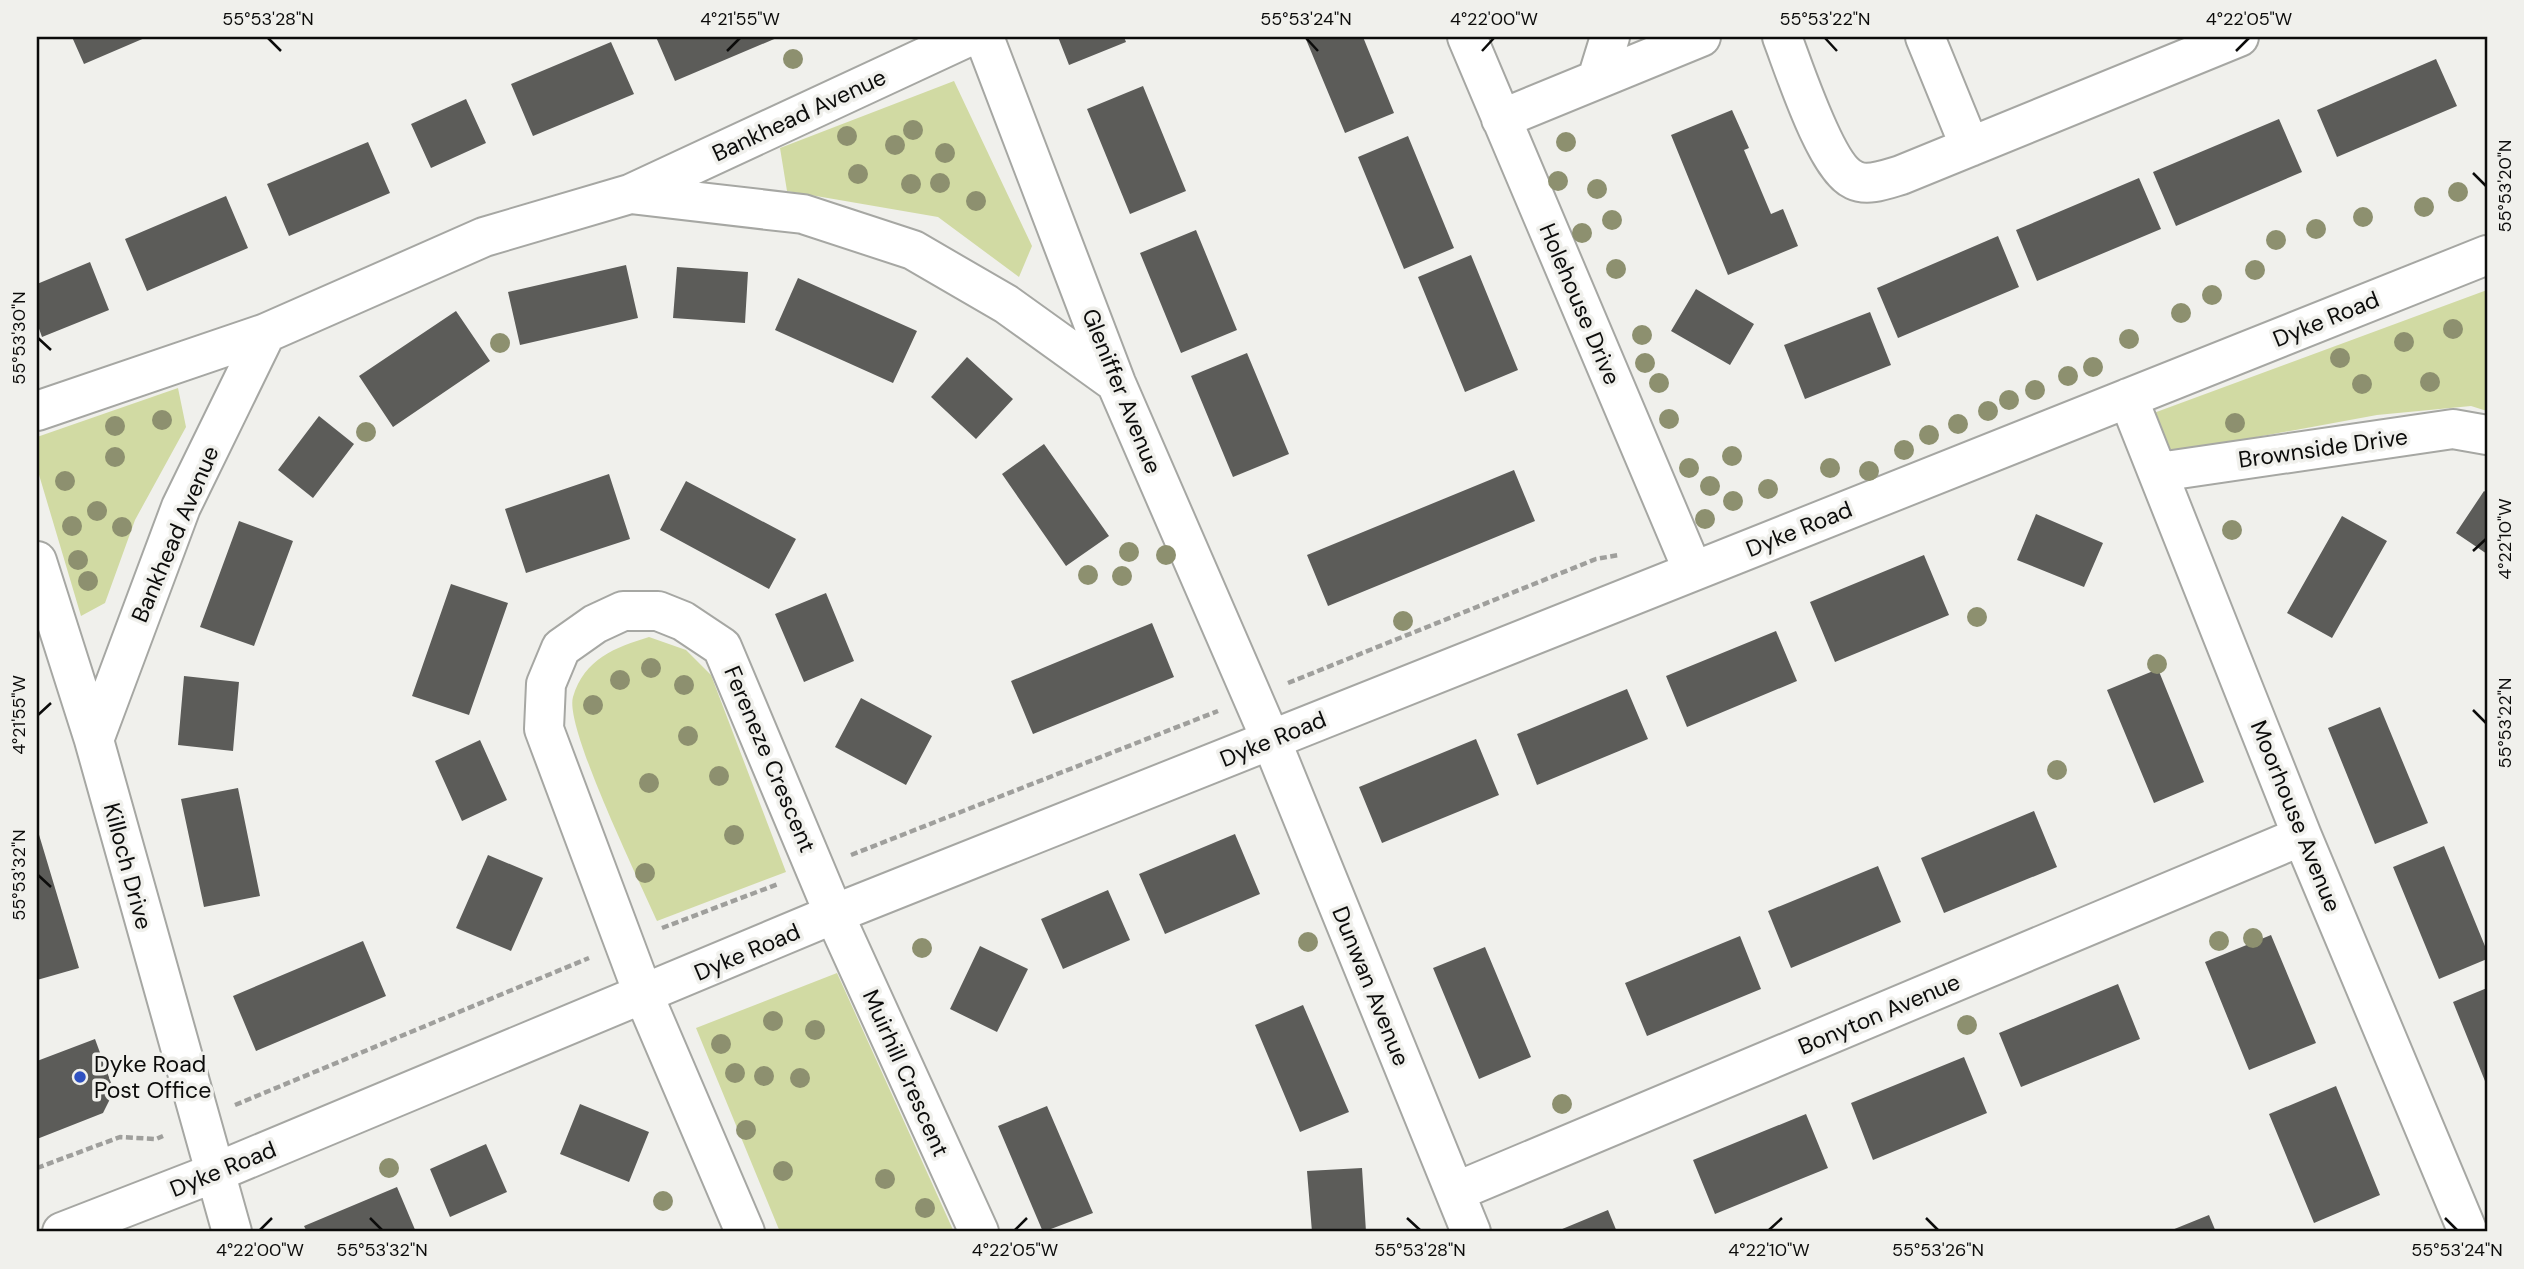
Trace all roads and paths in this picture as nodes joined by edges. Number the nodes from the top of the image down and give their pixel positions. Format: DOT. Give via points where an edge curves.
graph roads {
  1 [pos="968,37"];
  2 [pos="984,37"];
  3 [pos="1467,37"];
  4 [pos="1610,37"];
  5 [pos="1701,37"];
  6 [pos="1782,37"];
  7 [pos="1925,37"];
  8 [pos="2239,37"];
  9 [pos="1597,79"];
  10 [pos="1501,119"];
  11 [pos="1970,147"];
  12 [pos="631,194"];
  13 [pos="2487,255"];
  14 [pos="266,333"];
  15 [pos="1116,383"];
  16 [pos="2128,398"];
  17 [pos="37,411"];
  18 [pos="2487,435"];
  19 [pos="2159,472"];
  20 [pos="37,561"];
  21 [pos="1693,571"];
  22 [pos="94,740"];
  23 [pos="1271,740"];
  24 [pos="2302,836"];
  25 [pos="834,914"];
  26 [pos="644,996"];
  27 [pos="214,1173"];
  28 [pos="1464,1220"];
  29 [pos="62,1232"];
  30 [pos="232,1232"];
  31 [pos="745,1232"];
  32 [pos="978,1232"];
  33 [pos="2468,1232"];
  1 -- 12 [label="street, Bankhead Avenue"];
  2 -- 15 [label="street, Gleniffer Avenue"];
  3 -- 10 [label="street, Holehouse Drive"];
  4 -- 9 [label="street"];
  5 -- 9 [label="street"];
  6 -- 11 [label="street" via="1829,154 1842,173 1856,181 1875,182"];
  7 -- 11 [label="street"];
  8 -- 11 [label="street"];
  9 -- 10 [label="street"];
  10 -- 21 [label="street, Holehouse Drive"];
  12 -- 14 [label="street, Bankhead Avenue" via="484,237"];
  12 -- 15 [label="street, Bankhead Avenue" via="803,214 913,250 1006,304"];
  13 -- 16 [label="street, Dyke Road"];
  14 -- 17 [label="street, Bankhead Avenue"];
  14 -- 22 [label="street, Bankhead Avenue" via="181,507"];
  15 -- 23 [label="street, Gleniffer Avenue"];
  16 -- 19 [label="street, Moorhouse Avenue"];
  16 -- 21 [label="street, Dyke Road"];
  18 -- 19 [label="street, Brownside Drive" via="2453,429"];
  19 -- 24 [label="street, Moorhouse Avenue"];
  20 -- 22 [label="street, Killoch Drive"];
  21 -- 23 [label="street, Dyke Road"];
  22 -- 27 [label="street, Killoch Drive"];
  23 -- 25 [label="street, Dyke Road"];
  23 -- 28 [label="street, Dunwan Avenue"];
  24 -- 28 [label="street, Bonyton Avenue"];
  24 -- 33 [label="street, Moorhouse Avenue"];
  25 -- 26 [label="street, Dyke Road"];
  25 -- 26 [label="street, Fereneze Crescent" via="722,647 683,621 658,611 623,611 561,648 546,684 544,729"];
  25 -- 32 [label="street, Muirhill Crescent"];
  26 -- 27 [label="street, Dyke Road"];
  26 -- 31 [label="street"];
  27 -- 29 [label="street, Dyke Road"];
  27 -- 30 [label="street, Killoch Drive"];
}
